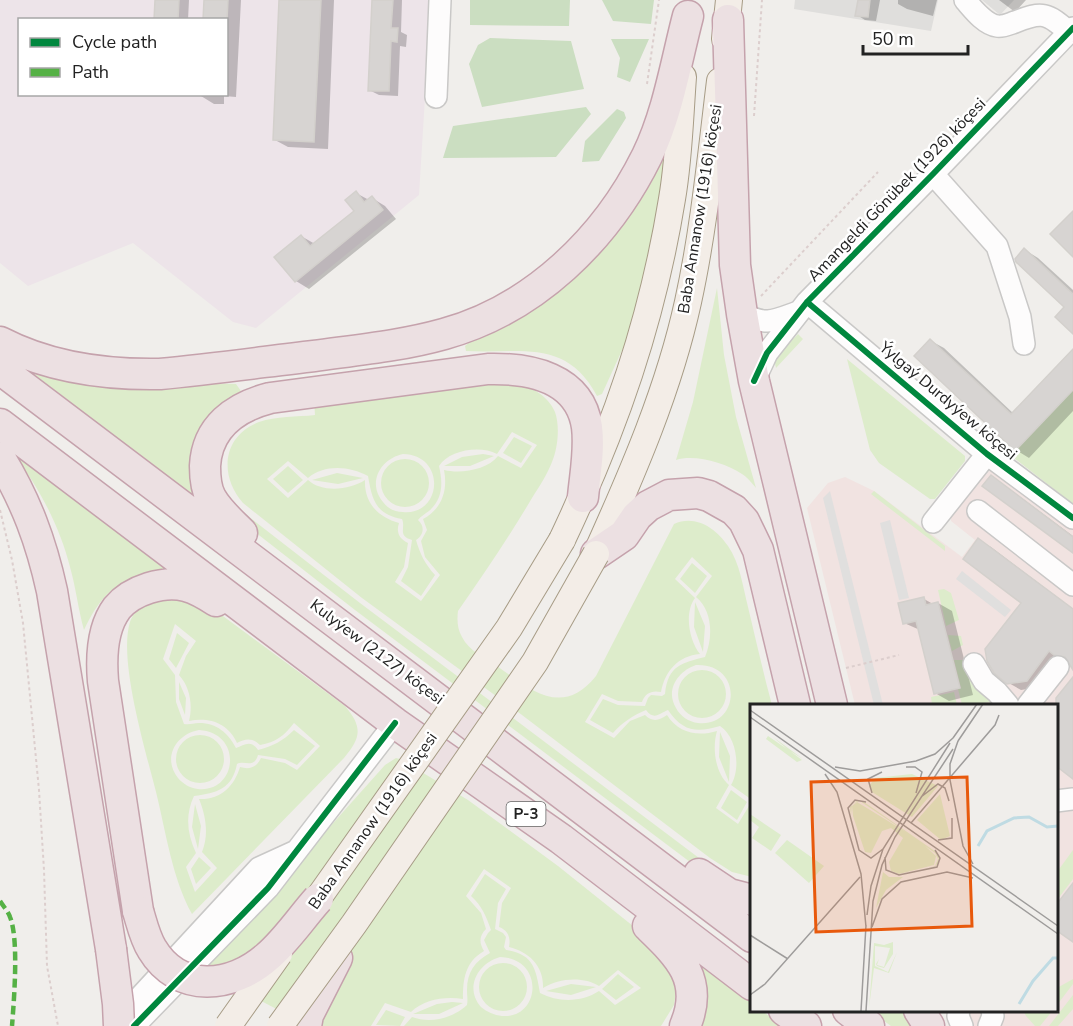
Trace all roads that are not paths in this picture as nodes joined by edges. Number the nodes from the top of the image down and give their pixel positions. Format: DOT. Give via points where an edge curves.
graph roads {
  1 [pos="440,0"];
  2 [pos="965,0"];
  3 [pos="689,8"];
  4 [pos="729,10"];
  5 [pos="1071,30"];
  6 [pos="436,97"];
  7 [pos="933,174"];
  8 [pos="752,305"];
  9 [pos="802,307"];
  10 [pos="0,342"];
  11 [pos="1024,344"];
  12 [pos="0,369"];
  13 [pos="754,381"];
  14 [pos="0,424"];
  15 [pos="987,454"];
  16 [pos="0,458"];
  17 [pos="583,497"];
  18 [pos="978,511"];
  19 [pos="1073,518"];
  20 [pos="933,522"];
  21 [pos="596,554"];
  22 [pos="1073,585"];
  23 [pos="322,610"];
  24 [pos="296,648"];
  25 [pos="974,664"];
  26 [pos="1058,667"];
  27 [pos="795,704"];
  28 [pos="832,704"];
  29 [pos="1007,704"];
  30 [pos="1029,704"];
  31 [pos="395,723"];
  32 [pos="1073,798"];
  33 [pos="1058,801"];
  34 [pos="576,803"];
  35 [pos="561,839"];
  36 [pos="300,849"];
  37 [pos="318,899"];
  38 [pos="750,899"];
  39 [pos="354,924"];
  40 [pos="750,935"];
  41 [pos="750,983"];
  42 [pos="785,1011"];
  43 [pos="849,1011"];
  44 [pos="920,1011"];
  45 [pos="959,1011"];
  46 [pos="992,1011"];
  47 [pos="113,1026"];
  48 [pos="119,1026"];
  49 [pos="134,1026"];
  50 [pos="228,1026"];
  51 [pos="280,1026"];
  52 [pos="306,1026"];
  53 [pos="685,1026"];
  54 [pos="806,1026"];
  55 [pos="870,1026"];
  56 [pos="929,1026"];
  57 [pos="962,1026"];
  58 [pos="989,1026"];
  1 -- 6 [label="street"];
  2 -- 5 [label="street" via="991,24 999,26 1046,15"];
  3 -- 10 [label="highway" via="648,154 616,210 554,276 479,322 389,346 160,374 126,375 79,369"];
  3 -- 17 [label="main road, Baba Annanow (1916) köçesi" via="673,197 654,296 607,442"];
  4 -- 8 [label="highway" via="734,244"];
  4 -- 21 [label="main road, Baba Annanow (1916) köçesi" via="688,302 638,460"];
  5 -- 7 [label="street, Amangeldi Gönübek (1926) köçesi"];
  7 -- 9 [label="street, Amangeldi Gönübek (1926) köçesi"];
  7 -- 11 [label="street" via="997,246 1020,317"];
  8 -- 9 [label="street" via="758,321 768,322"];
  8 -- 13 [label="highway"];
  9 -- 13 [label="street, Amangeldi Gönübek (1926) köçesi" via="767,353"];
  9 -- 15 [label="street, Ýylgaý Durdyýew köçesi"];
  12 -- 23 [label="highway, Kulyýew (2127) köçesi"];
  13 -- 28 [label="highway"];
  14 -- 24 [label="highway"];
  15 -- 19 [label="street, Ýylgaý Durdyýew köçesi"];
  15 -- 20 [label="street"];
  16 -- 48 [label="highway, bridge" via="31,515 52,591 111,949"];
  17 -- 23 [label="highway" via="588,442 584,414 561,385 536,372 488,369 254,402 224,420 212,437 206,456 207,490 223,514"];
  17 -- 37 [label="main road, Baba Annanow (1916) köçesi, bridge" via="509,628"];
  18 -- 22 [label="street"];
  21 -- 27 [label="highway" via="624,535 648,506 669,495 698,493 734,510 758,550"];
  21 -- 39 [label="main road, Baba Annanow (1916) köçesi, bridge" via="535,662"];
  23 -- 34 [label="highway, Kulyýew (2127) köçesi / P-3"];
  24 -- 31 [label="highway, P-3"];
  24 -- 37 [label="highway, bridge" via="202,592 176,585 146,589 132,596 110,620 102,652 103,681 138,911 146,939 162,962 199,981 215,982 241,975 268,957"];
  25 -- 29 [label="street" via="984,681"];
  26 -- 30 [label="street"];
  31 -- 35 [label="highway, P-3"];
  31 -- 36 [label="street"];
  32 -- 33 [label="street"];
  34 -- 38 [label="highway" via="630,830 729,894"];
  34 -- 40 [label="highway, Kulyýew (2127) köçesi / P-3"];
  35 -- 41 [label="highway, P-3"];
  35 -- 53 [label="highway" via="606,890 677,954 691,994"];
  36 -- 47 [label="street" via="259,868"];
  36 -- 49 [label="street" via="268,888"];
  37 -- 50 [label="main road, Baba Annanow (1916) köçesi, bridge"];
  39 -- 51 [label="main road, Baba Annanow (1916) köçesi, bridge"];
  39 -- 52 [label="highway, bridge"];
  42 -- 54 [label="highway"];
  43 -- 55 [label="highway"];
  44 -- 56 [label="highway"];
  45 -- 57 [label="street"];
  46 -- 58 [label="street"];
}
